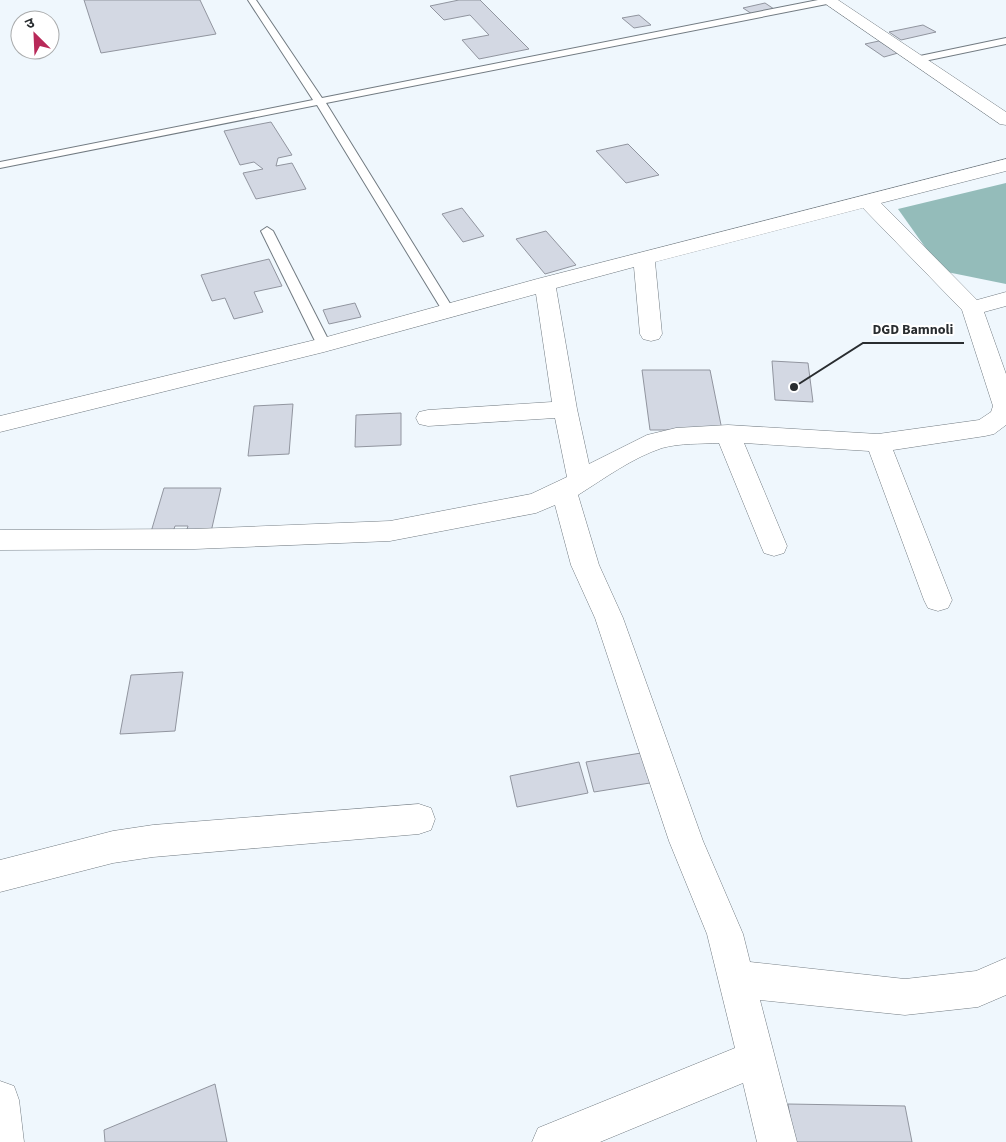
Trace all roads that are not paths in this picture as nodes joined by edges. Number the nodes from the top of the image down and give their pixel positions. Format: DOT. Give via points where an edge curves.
graph roads {
  1 [pos="252,0"];
  2 [pos="830,0"];
  3 [pos="1006,41"];
  4 [pos="915,60"];
  5 [pos="319,101"];
  6 [pos="1006,120"];
  7 [pos="0,165"];
  8 [pos="1006,165"];
  9 [pos="868,202"];
  10 [pos="268,231"];
  11 [pos="644,258"];
  12 [pos="545,284"];
  13 [pos="1006,299"];
  14 [pos="972,308"];
  15 [pos="448,310"];
  16 [pos="651,334"];
  17 [pos="324,345"];
  18 [pos="564,409"];
  19 [pos="428,418"];
  20 [pos="1004,420"];
  21 [pos="0,424"];
  22 [pos="728,434"];
  23 [pos="878,443"];
  24 [pos="572,486"];
  25 [pos="0,540"];
  26 [pos="774,546"];
  27 [pos="938,600"];
  28 [pos="419,819"];
  29 [pos="0,876"];
  30 [pos="1006,976"];
  31 [pos="737,979"];
  32 [pos="757,1058"];
  33 [pos="0,1100"];
  34 [pos="4,1142"];
  35 [pos="552,1142"];
  36 [pos="777,1142"];
  1 -- 5 [label="lane"];
  2 -- 4 [label="street"];
  2 -- 5 [label="lane"];
  3 -- 4 [label="lane"];
  4 -- 6 [label="street"];
  5 -- 7 [label="lane"];
  5 -- 15 [label="lane"];
  8 -- 9 [label="street"];
  9 -- 11 [label="street"];
  9 -- 14 [label="street"];
  10 -- 17 [label="lane"];
  11 -- 12 [label="street"];
  11 -- 16 [label="street"];
  12 -- 15 [label="street"];
  12 -- 18 [label="street"];
  13 -- 14 [label="street"];
  14 -- 20 [label="street" via="1005,406"];
  15 -- 17 [label="street"];
  17 -- 21 [label="street"];
  18 -- 19 [label="street"];
  18 -- 24 [label="street"];
  20 -- 23 [label="street" via="985,428"];
  22 -- 23 [label="street"];
  22 -- 24 [label="street" via="656,441 613,460"];
  22 -- 26 [label="street"];
  23 -- 27 [label="street"];
  24 -- 25 [label="street" via="536,503 390,532 195,539"];
  24 -- 31 [label="street" via="585,565 609,618 686,841 725,934"];
  28 -- 29 [label="street" via="153,841 113,847"];
  30 -- 31 [label="street" via="978,989 905,997"];
  31 -- 32 [label="street"];
  32 -- 35 [label="street"];
  32 -- 36 [label="street"];
  33 -- 34 [label="street"];
}
